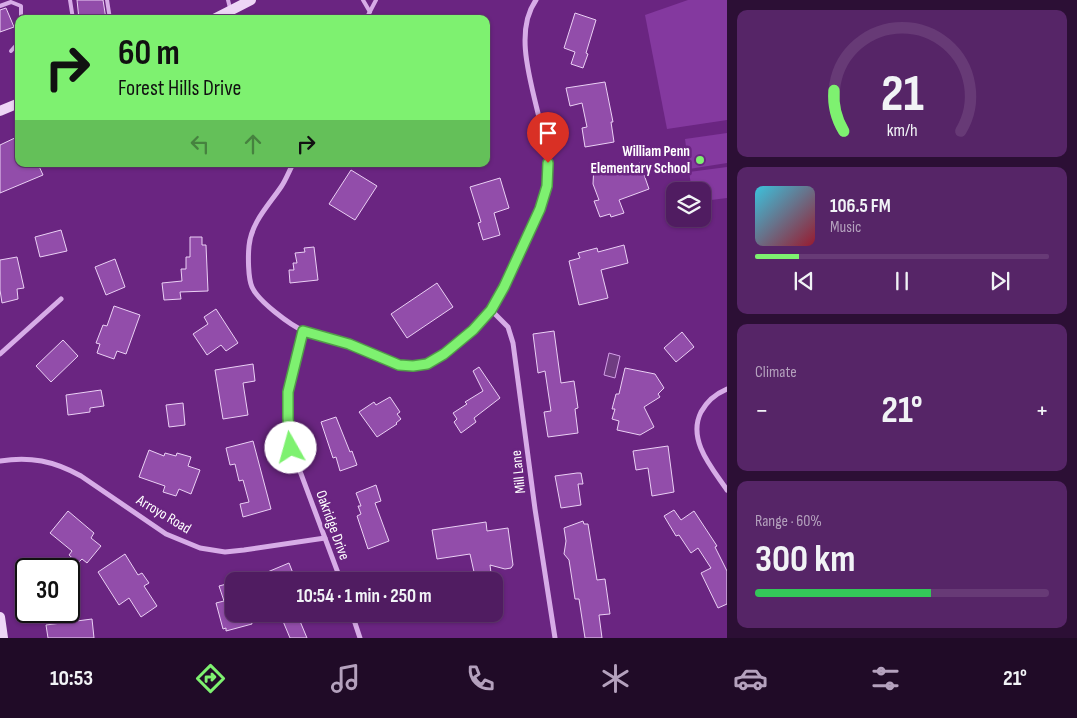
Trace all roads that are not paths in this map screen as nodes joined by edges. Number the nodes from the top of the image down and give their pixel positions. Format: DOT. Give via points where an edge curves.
graph roads {
  1 [pos="70,0"];
  2 [pos="107,0"];
  3 [pos="251,0"];
  4 [pos="363,0"];
  5 [pos="376,0"];
  6 [pos="536,0"];
  7 [pos="229,5"];
  8 [pos="0,6"];
  9 [pos="370,12"];
  10 [pos="21,15"];
  11 [pos="72,15"];
  12 [pos="109,15"];
  13 [pos="219,15"];
  14 [pos="368,15"];
  15 [pos="15,46"];
  16 [pos="11,51"];
  17 [pos="15,105"];
  18 [pos="0,111"];
  19 [pos="292,167"];
  20 [pos="61,299"];
  21 [pos="491,310"];
  22 [pos="303,331"];
  23 [pos="0,354"];
  24 [pos="727,389"];
  25 [pos="0,461"];
  26 [pos="727,490"];
  27 [pos="325,538"];
  28 [pos="338,572"];
  29 [pos="0,617"];
  30 [pos="355,622"];
  31 [pos="3,638"];
  32 [pos="360,638"];
  33 [pos="555,638"];
  1 -- 11 [label="lane"];
  2 -- 12 [label="lane"];
  3 -- 7 [label="main road"];
  4 -- 9 [label="lane"];
  5 -- 9 [label="lane"];
  6 -- 21 [label="street" via="531,6 526,27 525,54 548,163 547,186 540,209"];
  7 -- 13 [label="main road"];
  8 -- 10 [label="lane" via="11,2 21,6"];
  9 -- 14 [label="lane"];
  15 -- 16 [label="lane"];
  17 -- 18 [label="main road"];
  19 -- 22 [label="street" via="258,218 249,244 249,263 252,287 281,317"];
  20 -- 23 [label="street"];
  21 -- 22 [label="street" via="444,354 427,364 413,366 399,365 349,344"];
  21 -- 33 [label="street, Mill Lane" via="508,327 513,344"];
  22 -- 27 [label="street, Oakridge Drive" via="288,392 291,448"];
  24 -- 26 [label="street" via="706,403 699,416 696,434 707,460"];
  25 -- 27 [label="street, Arroyo Road" via="39,459 67,468 166,534 200,548 225,552"];
  27 -- 28 [label="street, Oakridge Drive"];
  29 -- 31 [label="main road"];
  30 -- 32 [label="street"];
}
